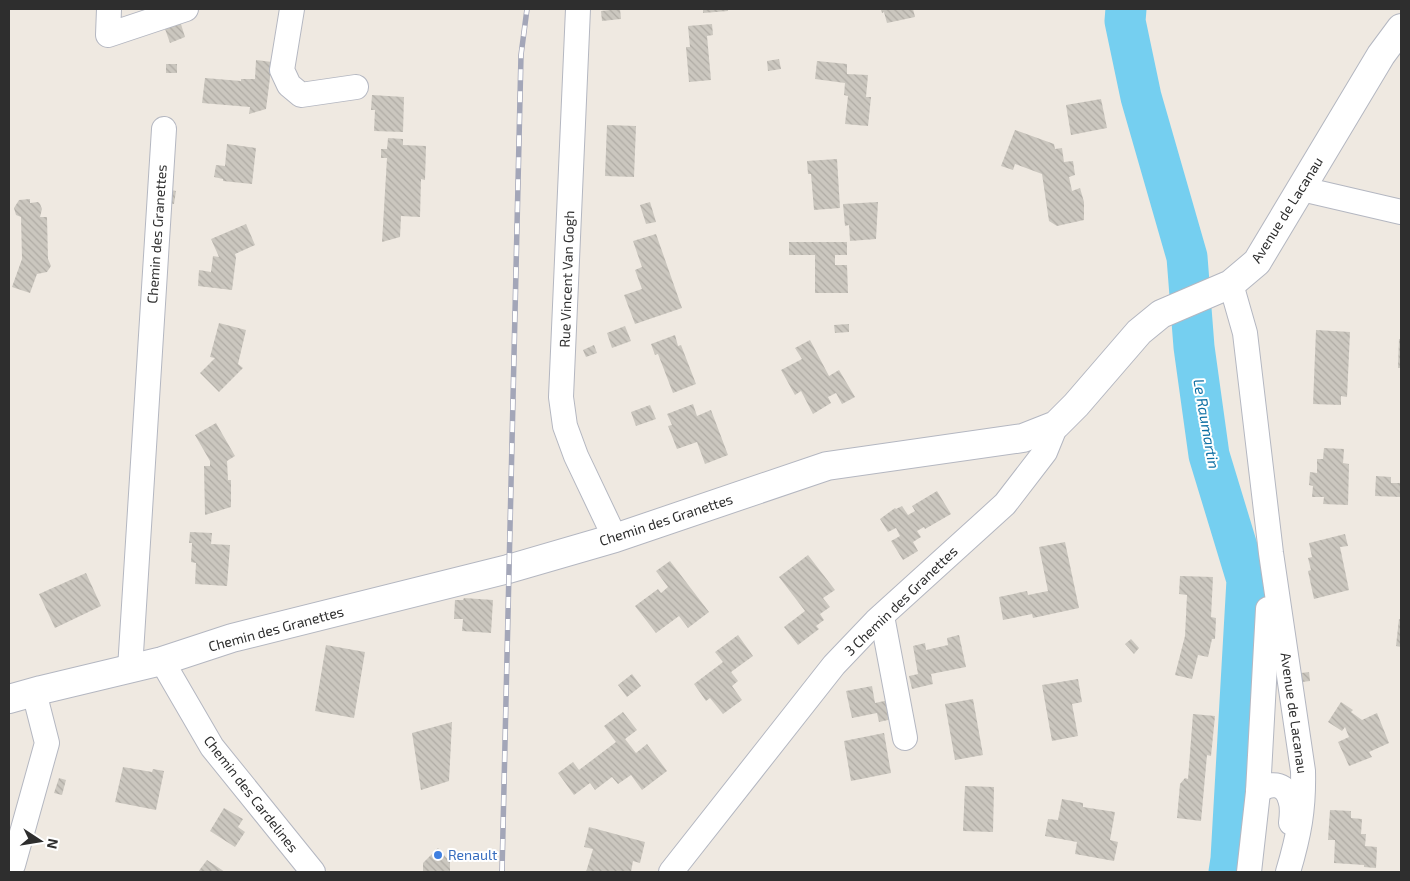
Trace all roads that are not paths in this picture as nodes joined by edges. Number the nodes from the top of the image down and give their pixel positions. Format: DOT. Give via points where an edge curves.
graph roads {
  1 [pos="109,9"];
  2 [pos="186,9"];
  3 [pos="292,9"];
  4 [pos="578,9"];
  5 [pos="1401,28"];
  6 [pos="356,88"];
  7 [pos="164,128"];
  8 [pos="1302,189"];
  9 [pos="1401,212"];
  10 [pos="1231,284"];
  11 [pos="1056,424"];
  12 [pos="615,538"];
  13 [pos="1271,552"];
  14 [pos="882,616"];
  15 [pos="162,662"];
  16 [pos="130,669"];
  17 [pos="38,691"];
  18 [pos="9,700"];
  19 [pos="905,738"];
  20 [pos="1258,792"];
  21 [pos="13,865"];
  22 [pos="306,869"];
  23 [pos="671,872"];
  24 [pos="1249,872"];
  25 [pos="1287,872"];
  1 -- 2 [label="street" via="108,35"];
  3 -- 6 [label="street" via="282,70 289,85 302,94"];
  4 -- 12 [label="street, Rue Vincent Van Gogh" via="562,397 565,426 573,449"];
  5 -- 8 [label="street, Avenue de Lacanau" via="1381,55"];
  7 -- 16 [label="street, Chemin des Granettes"];
  8 -- 9 [label="street"];
  8 -- 10 [label="street, Avenue de Lacanau" via="1257,262"];
  10 -- 11 [label="street, Chemin des Granettes" via="1161,314 1139,332"];
  10 -- 13 [label="street, Avenue de Lacanau" via="1245,332"];
  11 -- 12 [label="street, Chemin des Granettes" via="1023,438 827,466"];
  11 -- 14 [label="street, 3 Chemin des Granettes" via="1045,452 1005,504"];
  12 -- 15 [label="street, Chemin des Granettes" via="508,569 232,638"];
  13 -- 20 [label="street, Avenue de Lacanau"];
  13 -- 25 [label="street, Avenue de Lacanau" via="1303,771 1301,824"];
  14 -- 19 [label="street"];
  14 -- 23 [label="street, 3 Chemin des Granettes" via="834,665"];
  15 -- 16 [label="street, Chemin des Granettes"];
  15 -- 22 [label="street, Chemin des Cardelines" via="212,747"];
  16 -- 17 [label="street, Chemin des Granettes"];
  17 -- 18 [label="street, Chemin des Granettes"];
  17 -- 21 [label="street" via="47,743"];
  20 -- 24 [label="street, Avenue de Lacanau"];
  20 -- 25 [label="street, Avenue de Lacanau" via="1267,785 1275,785 1283,788 1291,800"];
}
